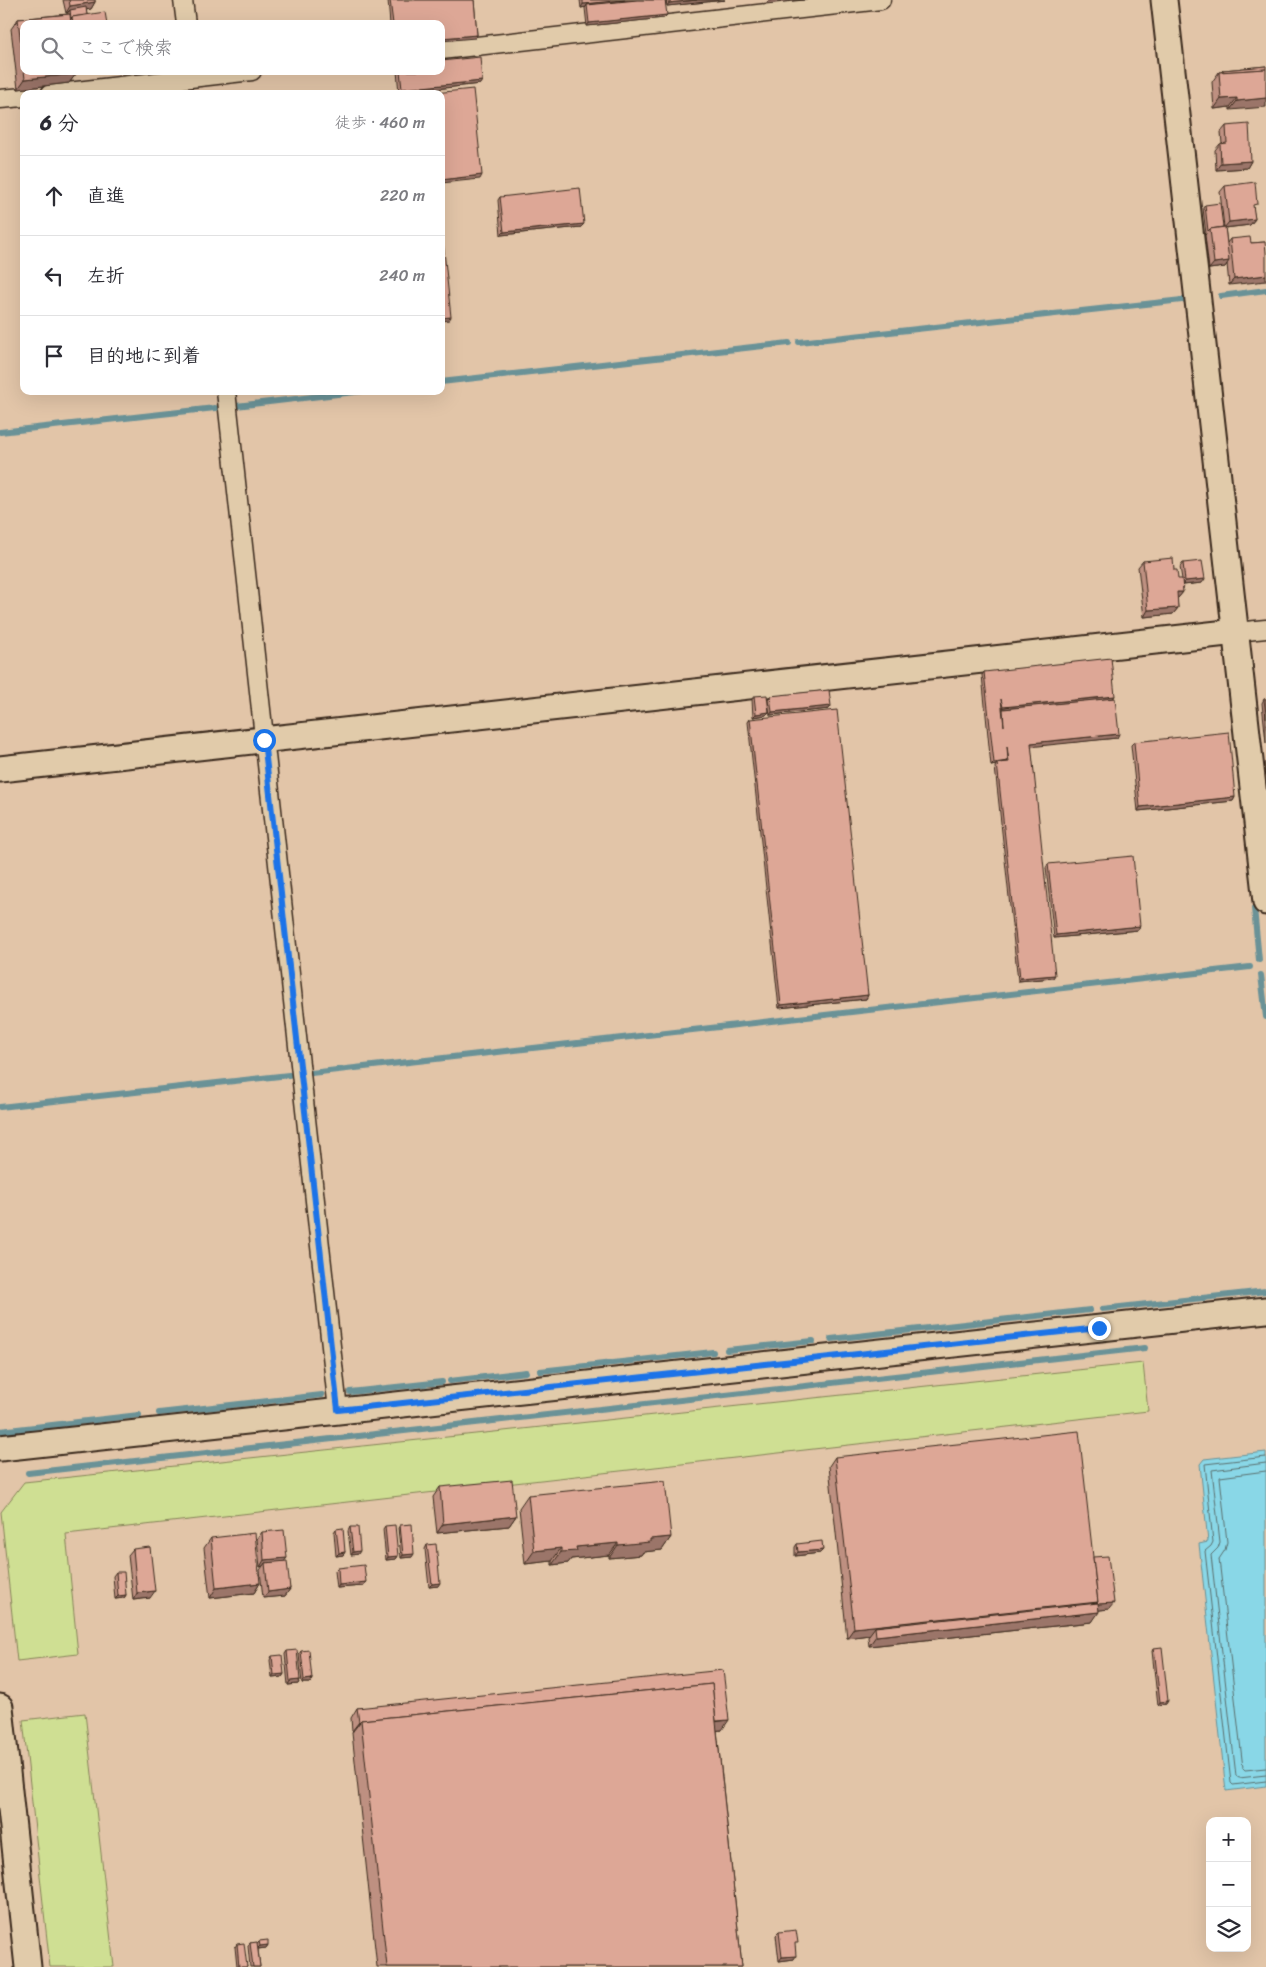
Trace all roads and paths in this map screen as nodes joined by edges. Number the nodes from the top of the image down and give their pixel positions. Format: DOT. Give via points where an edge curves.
graph roads {
  1 [pos="183,0"];
  2 [pos="880,0"];
  3 [pos="1164,0"];
  4 [pos="186,20"];
  5 [pos="445,50"];
  6 [pos="228,75"];
  7 [pos="192,81"];
  8 [pos="94,90"];
  9 [pos="20,97"];
  10 [pos="0,99"];
  11 [pos="226,395"];
  12 [pos="1266,629"];
  13 [pos="1236,632"];
  14 [pos="264,740"];
  15 [pos="0,768"];
  16 [pos="1266,902"];
  17 [pos="1266,1310"];
  18 [pos="338,1410"];
  19 [pos="0,1448"];
  20 [pos="0,1707"];
  21 [pos="28,1967"];
  1 -- 4 [label="street"];
  2 -- 5 [label="street"];
  3 -- 13 [label="street"];
  6 -- 7 [label="street"];
  7 -- 8 [label="street"];
  9 -- 10 [label="street"];
  11 -- 14 [label="street"];
  12 -- 13 [label="street"];
  13 -- 14 [label="street"];
  13 -- 16 [label="street"];
  14 -- 15 [label="street"];
  14 -- 18 [label="street"];
  17 -- 18 [label="street"];
  18 -- 19 [label="street"];
  20 -- 21 [label="street"];
}
